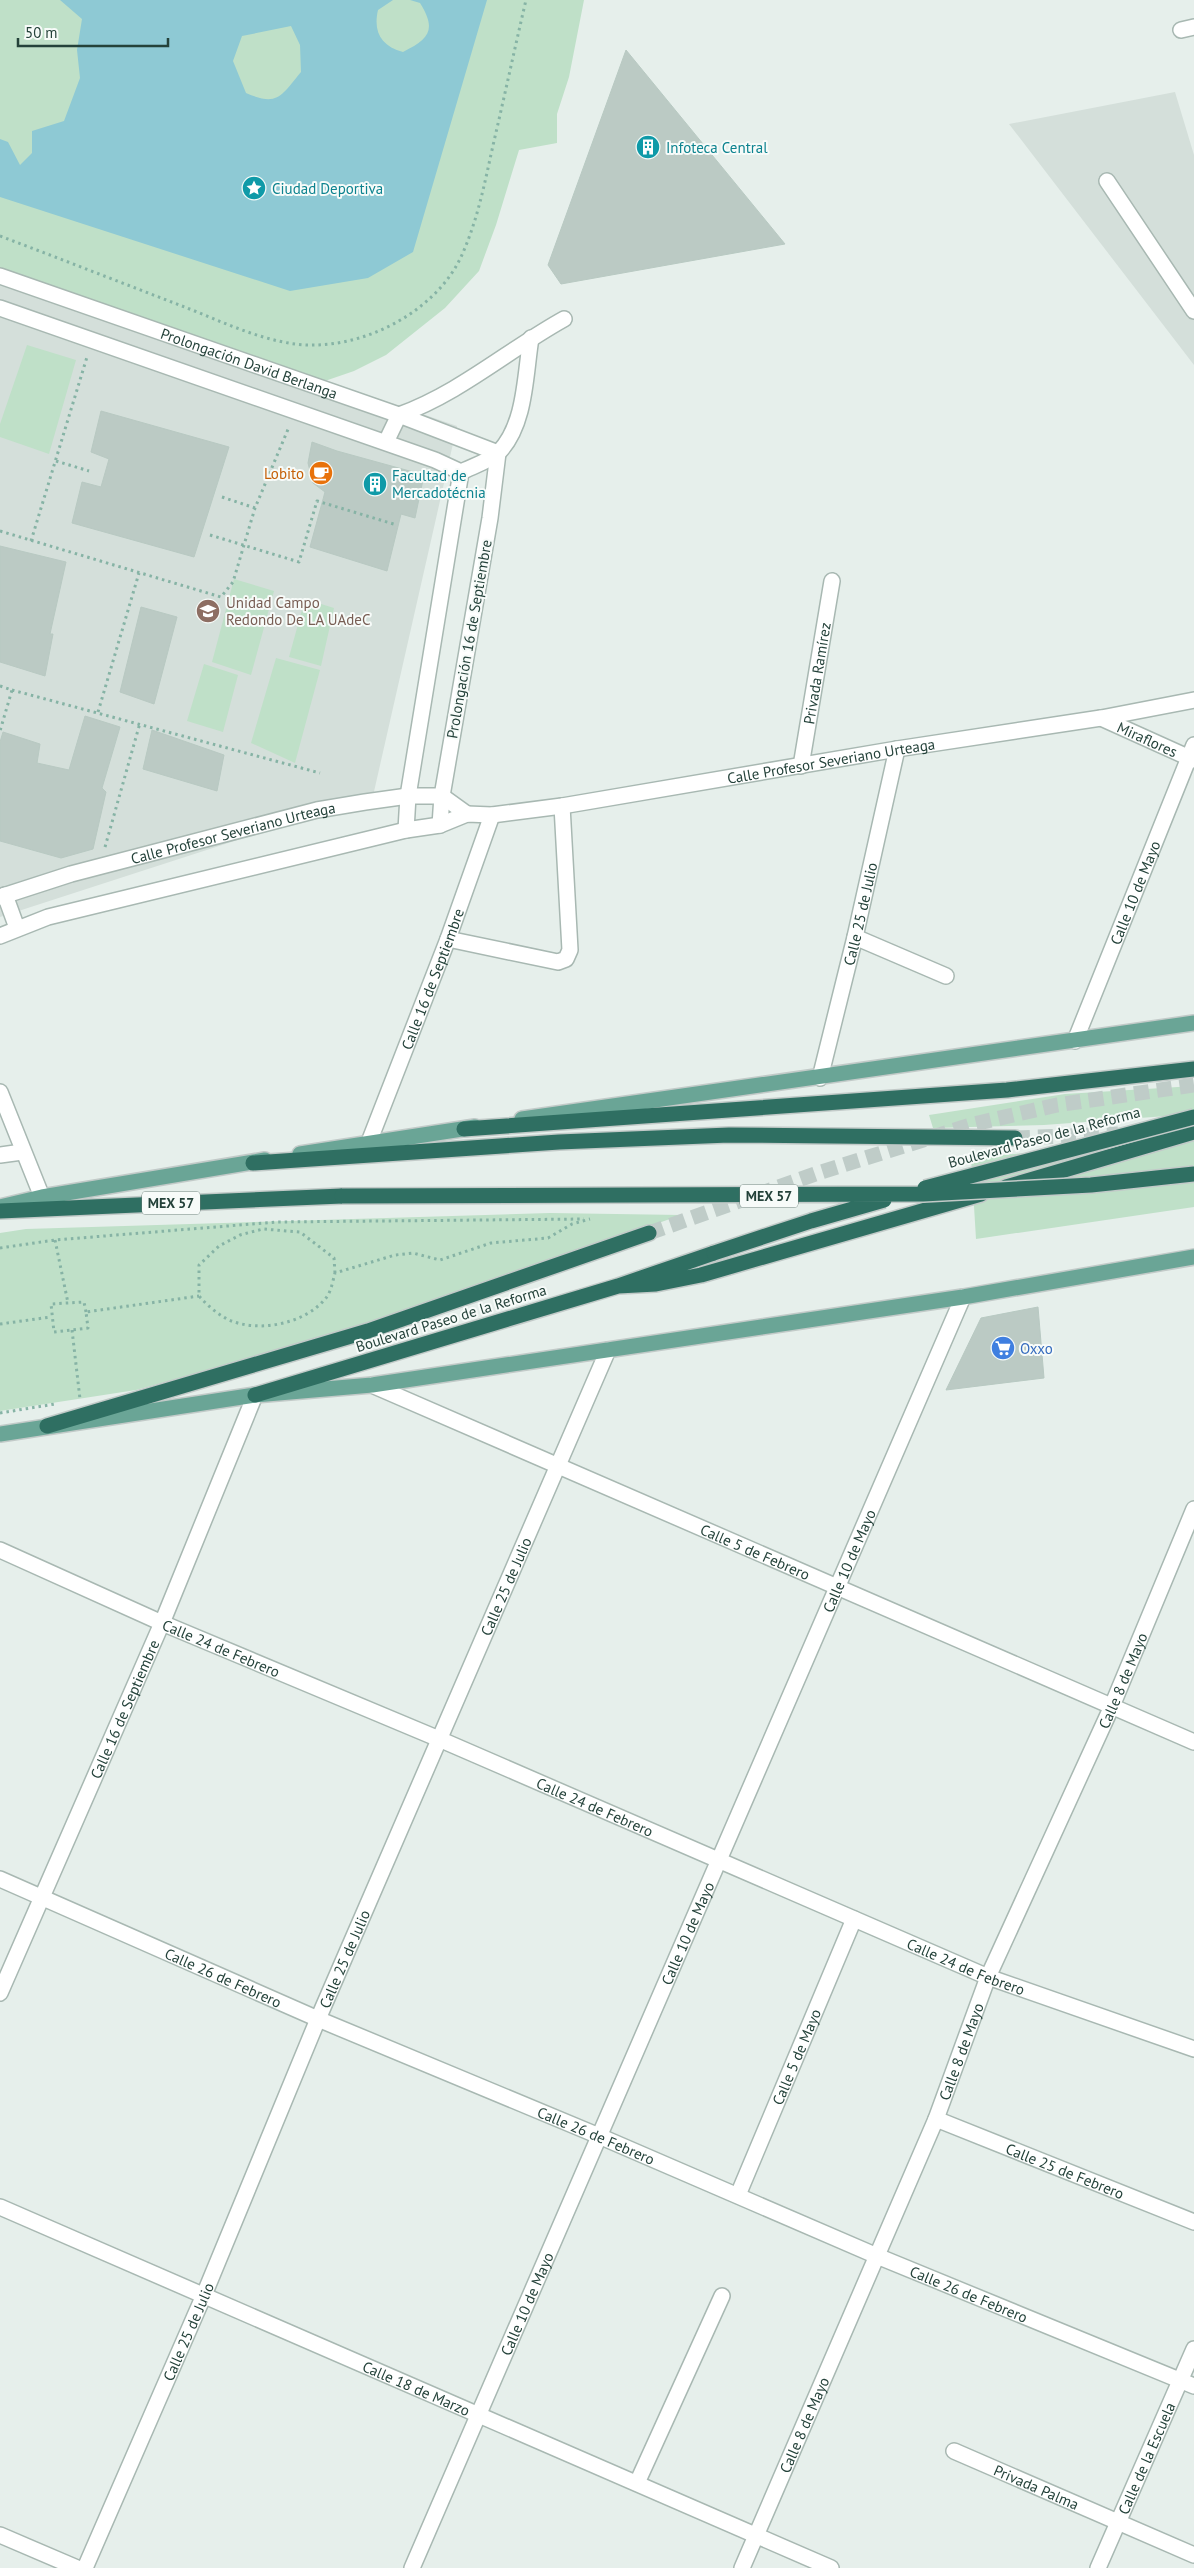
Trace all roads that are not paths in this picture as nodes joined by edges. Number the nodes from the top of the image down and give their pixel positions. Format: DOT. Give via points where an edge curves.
graph roads {
  1 [pos="1107,181"];
  2 [pos="0,276"];
  3 [pos="0,308"];
  4 [pos="1194,311"];
  5 [pos="564,319"];
  6 [pos="531,338"];
  7 [pos="398,415"];
  8 [pos="386,442"];
  9 [pos="498,453"];
  10 [pos="461,472"];
  11 [pos="832,581"];
  12 [pos="1194,700"];
  13 [pos="1101,718"];
  14 [pos="897,749"];
  15 [pos="1192,754"];
  16 [pos="801,766"];
  17 [pos="408,796"];
  18 [pos="442,796"];
  19 [pos="562,806"];
  20 [pos="468,814"];
  21 [pos="492,816"];
  22 [pos="440,825"];
  23 [pos="406,830"];
  24 [pos="2,896"];
  25 [pos="17,928"];
  26 [pos="0,936"];
  27 [pos="855,937"];
  28 [pos="448,939"];
  29 [pos="946,976"];
  30 [pos="1194,1023"];
  31 [pos="1075,1041"];
  32 [pos="1194,1069"];
  33 [pos="820,1078"];
  34 [pos="0,1092"];
  35 [pos="1194,1117"];
  36 [pos="464,1129"];
  37 [pos="1194,1132"];
  38 [pos="1015,1138"];
  39 [pos="369,1142"];
  40 [pos="22,1152"];
  41 [pos="0,1156"];
  42 [pos="253,1162"];
  43 [pos="1194,1174"];
  44 [pos="42,1198"];
  45 [pos="0,1209"];
  46 [pos="649,1233"];
  47 [pos="1194,1257"];
  48 [pos="618,1286"];
  49 [pos="963,1297"];
  50 [pos="608,1350"];
  51 [pos="372,1386"];
  52 [pos="255,1396"];
  53 [pos="46,1426"];
  54 [pos="0,1434"];
  55 [pos="558,1468"];
  56 [pos="1194,1509"];
  57 [pos="0,1550"];
  58 [pos="838,1586"];
  59 [pos="162,1623"];
  60 [pos="1112,1706"];
  61 [pos="439,1739"];
  62 [pos="1194,1742"];
  63 [pos="719,1860"];
  64 [pos="0,1879"];
  65 [pos="41,1897"];
  66 [pos="854,1918"];
  67 [pos="988,1978"];
  68 [pos="0,1993"];
  69 [pos="318,2019"];
  70 [pos="1194,2050"];
  71 [pos="936,2119"];
  72 [pos="599,2136"];
  73 [pos="738,2195"];
  74 [pos="0,2207"];
  75 [pos="1194,2222"];
  76 [pos="877,2256"];
  77 [pos="204,2295"];
  78 [pos="722,2296"];
  79 [pos="1194,2350"];
  80 [pos="1187,2383"];
  81 [pos="478,2413"];
  82 [pos="954,2451"];
  83 [pos="637,2483"];
  84 [pos="1118,2524"];
  85 [pos="0,2535"];
  86 [pos="756,2536"];
  87 [pos="1194,2555"];
  88 [pos="77,2568"];
  89 [pos="85,2568"];
  90 [pos="412,2568"];
  91 [pos="742,2568"];
  92 [pos="831,2568"];
  93 [pos="1098,2568"];
  1 -- 4 [label="street"];
  2 -- 7 [label="street, Prolongación David Berlanga"];
  3 -- 8 [label="street, Prolongación David Berlanga"];
  5 -- 6 [label="street"];
  6 -- 7 [label="street" via="452,391"];
  6 -- 9 [label="street" via="520,408 508,440"];
  7 -- 8 [label="street"];
  7 -- 9 [label="street, Prolongación David Berlanga"];
  8 -- 10 [label="street, Prolongación David Berlanga"];
  9 -- 10 [label="street"];
  9 -- 18 [label="street, Prolongación 16 de Septiembre" via="490,518"];
  10 -- 17 [label="street"];
  11 -- 16 [label="street, Privada Ramírez"];
  12 -- 13 [label="street, Calle Profesor Severiano Urteaga"];
  13 -- 14 [label="street, Calle Profesor Severiano Urteaga"];
  13 -- 15 [label="street, Miraflores"];
  14 -- 16 [label="street, Calle Profesor Severiano Urteaga"];
  14 -- 27 [label="street, Calle 25 de Julio"];
  15 -- 31 [label="street, Calle 10 de Mayo"];
  16 -- 19 [label="street, Calle Profesor Severiano Urteaga"];
  17 -- 18 [label="street, Calle Profesor Severiano Urteaga"];
  17 -- 23 [label="street"];
  17 -- 24 [label="street, Calle Profesor Severiano Urteaga" via="317,810 35,884"];
  18 -- 20 [label="street, Calle Profesor Severiano Urteaga"];
  18 -- 22 [label="street, Prolongación 16 de Septiembre"];
  19 -- 21 [label="street, Calle Profesor Severiano Urteaga"];
  19 -- 28 [label="street" via="570,950 566,959 558,962"];
  20 -- 21 [label="street, Calle Profesor Severiano Urteaga"];
  20 -- 22 [label="street, Calle Profesor Severiano Urteaga"];
  21 -- 28 [label="street, Calle 16 de Septiembre"];
  22 -- 23 [label="street, Calle Profesor Severiano Urteaga"];
  23 -- 25 [label="street, Calle Profesor Severiano Urteaga" via="157,889"];
  24 -- 25 [label="street"];
  25 -- 26 [label="street, Calle Profesor Severiano Urteaga"];
  27 -- 29 [label="street"];
  27 -- 33 [label="street, Calle 25 de Julio"];
  28 -- 39 [label="street, Calle 16 de Septiembre"];
  30 -- 31 [label="main road, Boulevard Paseo de la Reforma"];
  31 -- 33 [label="main road, Boulevard Paseo de la Reforma"];
  32 -- 36 [label="highway" via="1007,1090"];
  33 -- 36 [label="main road, Boulevard Paseo de la Reforma" via="611,1105"];
  34 -- 40 [label="street"];
  35 -- 48 [label="highway, Boulevard Paseo de la Reforma / MEX 57, bridge" via="996,1168 811,1221"];
  36 -- 39 [label="main road, Boulevard Paseo de la Reforma"];
  37 -- 48 [label="highway, bridge" via="749,1262 677,1281"];
  38 -- 42 [label="highway" via="730,1135 559,1142"];
  39 -- 42 [label="main road, Boulevard Paseo de la Reforma"];
  40 -- 41 [label="street"];
  40 -- 44 [label="street"];
  42 -- 44 [label="main road, Boulevard Paseo de la Reforma"];
  43 -- 45 [label="highway, Boulevard Paseo de la Reforma / MEX 57, bridge" via="1091,1186 922,1194 342,1196"];
  44 -- 45 [label="main road, Boulevard Paseo de la Reforma"];
  46 -- 53 [label="highway" via="368,1331"];
  47 -- 49 [label="main road"];
  48 -- 52 [label="highway, Boulevard Paseo de la Reforma / MEX 57"];
  49 -- 50 [label="main road"];
  49 -- 58 [label="street, Calle 10 de Mayo"];
  50 -- 51 [label="main road"];
  50 -- 55 [label="street, Calle 25 de Julio"];
  51 -- 52 [label="main road"];
  51 -- 55 [label="street, Calle 5 de Febrero"];
  52 -- 53 [label="main road, Boulevard Paseo de la Reforma / MEX 57"];
  52 -- 59 [label="street, Calle 16 de Septiembre"];
  53 -- 54 [label="main road, Boulevard Paseo de la Reforma / MEX 57"];
  55 -- 58 [label="street, Calle 5 de Febrero"];
  55 -- 61 [label="street, Calle 25 de Julio"];
  56 -- 60 [label="street, Calle 8 de Mayo"];
  57 -- 59 [label="street, Calle 24 de Febrero"];
  58 -- 60 [label="street, Calle 5 de Febrero"];
  58 -- 63 [label="street, Calle 10 de Mayo"];
  59 -- 61 [label="street, Calle 24 de Febrero"];
  59 -- 65 [label="street, Calle 16 de Septiembre"];
  60 -- 62 [label="street, Calle 5 de Febrero"];
  60 -- 67 [label="street, Calle 8 de Mayo"];
  61 -- 63 [label="street, Calle 24 de Febrero"];
  61 -- 69 [label="street, Calle 25 de Julio"];
  63 -- 66 [label="street, Calle 24 de Febrero"];
  63 -- 72 [label="street, Calle 10 de Mayo"];
  64 -- 65 [label="street, Calle 26 de Febrero"];
  65 -- 68 [label="street, Calle 16 de Septiembre"];
  65 -- 69 [label="street, Calle 26 de Febrero"];
  66 -- 67 [label="street, Calle 24 de Febrero"];
  66 -- 73 [label="street, Calle 5 de Mayo"];
  67 -- 70 [label="street, Calle 24 de Febrero"];
  67 -- 71 [label="street, Calle 8 de Mayo"];
  69 -- 72 [label="street, Calle 26 de Febrero"];
  69 -- 77 [label="street, Calle 25 de Julio"];
  71 -- 75 [label="street, Calle 25 de Febrero"];
  71 -- 76 [label="street, Calle 8 de Mayo"];
  72 -- 73 [label="street, Calle 26 de Febrero"];
  72 -- 81 [label="street, Calle 10 de Mayo"];
  73 -- 76 [label="street, Calle 26 de Febrero"];
  74 -- 77 [label="street, Calle 18 de Marzo"];
  76 -- 80 [label="street, Calle 26 de Febrero"];
  76 -- 86 [label="street, Calle 8 de Mayo"];
  77 -- 81 [label="street, Calle 18 de Marzo"];
  77 -- 89 [label="street, Calle 25 de Julio"];
  78 -- 83 [label="street"];
  79 -- 80 [label="street, Calle de la Escuela"];
  80 -- 84 [label="street, Calle de la Escuela"];
  81 -- 83 [label="street, Calle 18 de Marzo"];
  81 -- 90 [label="street, Calle 10 de Mayo"];
  82 -- 84 [label="street, Privada Palma"];
  83 -- 86 [label="street, Calle 18 de Marzo"];
  84 -- 87 [label="street, Privada Palma"];
  84 -- 93 [label="street, Calle de la Escuela"];
  85 -- 88 [label="street"];
  86 -- 91 [label="street, Calle 8 de Mayo"];
  86 -- 92 [label="street, Calle 18 de Marzo"];
}
